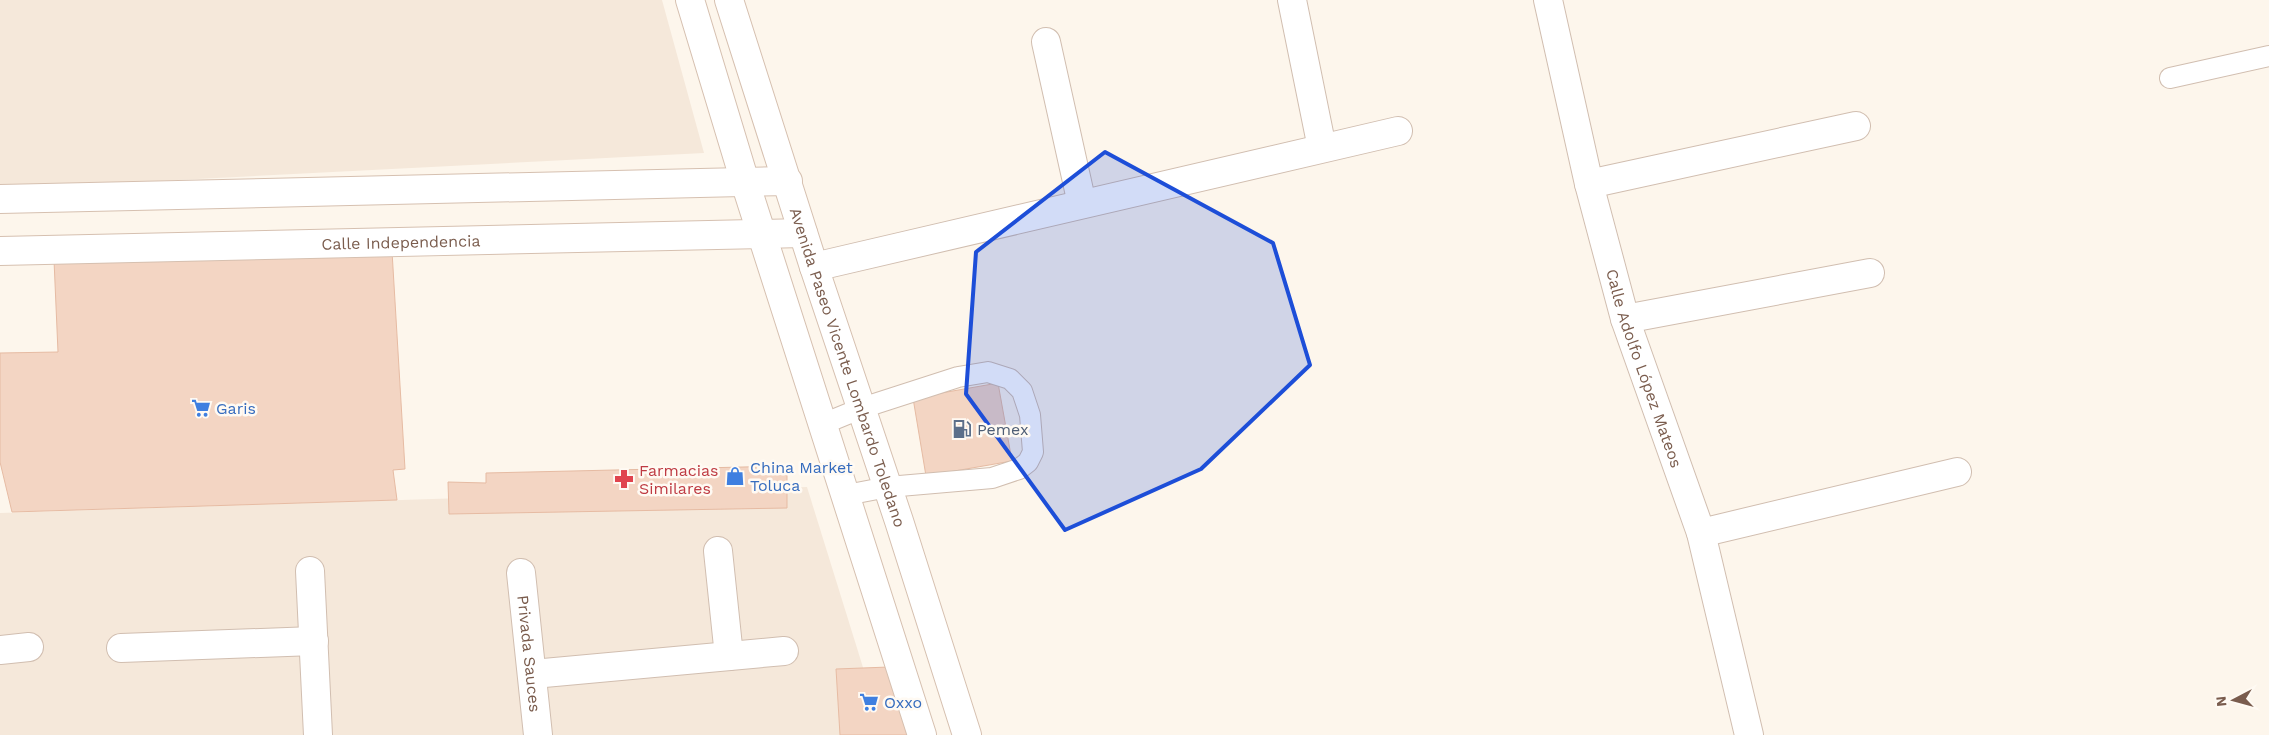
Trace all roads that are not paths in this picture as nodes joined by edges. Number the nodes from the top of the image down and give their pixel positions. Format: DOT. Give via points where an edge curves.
graph roads {
  1 [pos="690,0"];
  2 [pos="729,0"];
  3 [pos="1292,0"];
  4 [pos="1548,0"];
  5 [pos="1046,42"];
  6 [pos="2269,56"];
  7 [pos="2170,78"];
  8 [pos="1856,126"];
  9 [pos="1398,131"];
  10 [pos="1322,148"];
  11 [pos="744,182"];
  12 [pos="788,182"];
  13 [pos="1589,184"];
  14 [pos="0,199"];
  15 [pos="1082,204"];
  16 [pos="803,233"];
  17 [pos="761,234"];
  18 [pos="0,251"];
  19 [pos="814,267"];
  20 [pos="1870,274"];
  21 [pos="1625,319"];
  22 [pos="862,408"];
  23 [pos="823,424"];
  24 [pos="1957,472"];
  25 [pos="888,487"];
  26 [pos="846,495"];
  27 [pos="1701,533"];
  28 [pos="718,551"];
  29 [pos="310,571"];
  30 [pos="521,572"];
  31 [pos="314,641"];
  32 [pos="29,647"];
  33 [pos="121,648"];
  34 [pos="0,650"];
  35 [pos="784,651"];
  36 [pos="729,656"];
  37 [pos="533,674"];
  38 [pos="318,735"];
  39 [pos="538,735"];
  40 [pos="922,735"];
  41 [pos="966,735"];
  42 [pos="1749,735"];
  1 -- 11 [label="street"];
  2 -- 12 [label="street, Avenida Paseo Vicente Lombardo Toledano"];
  3 -- 10 [label="street"];
  4 -- 13 [label="street, Calle Adolfo López Mateos"];
  5 -- 15 [label="street"];
  6 -- 7 [label="lane"];
  8 -- 13 [label="street"];
  9 -- 10 [label="street"];
  10 -- 15 [label="street"];
  11 -- 12 [label="street"];
  11 -- 14 [label="street"];
  11 -- 17 [label="street"];
  12 -- 16 [label="street, Avenida Paseo Vicente Lombardo Toledano"];
  13 -- 21 [label="street, Calle Adolfo López Mateos"];
  15 -- 19 [label="street"];
  16 -- 17 [label="street, Calle Independencia"];
  16 -- 19 [label="street, Avenida Paseo Vicente Lombardo Toledano"];
  17 -- 18 [label="street, Calle Independencia"];
  17 -- 23 [label="street"];
  19 -- 22 [label="street, Avenida Paseo Vicente Lombardo Toledano"];
  20 -- 21 [label="street"];
  21 -- 27 [label="street, Calle Adolfo López Mateos"];
  22 -- 23 [label="lane"];
  22 -- 25 [label="street, Avenida Paseo Vicente Lombardo Toledano"];
  22 -- 25 [label="lane" via="958,377 988,372 1010,379 1022,390 1030,415 1032,452 1028,462 1019,469 992,478"];
  23 -- 26 [label="street"];
  24 -- 27 [label="street"];
  25 -- 26 [label="lane"];
  25 -- 41 [label="street, Avenida Paseo Vicente Lombardo Toledano"];
  26 -- 40 [label="street"];
  27 -- 42 [label="street, Calle Adolfo López Mateos"];
  28 -- 36 [label="street"];
  29 -- 31 [label="street"];
  30 -- 37 [label="street, Privada Sauces"];
  31 -- 33 [label="street"];
  31 -- 38 [label="street"];
  32 -- 34 [label="street"];
  35 -- 36 [label="street"];
  36 -- 37 [label="street"];
  37 -- 39 [label="street, Privada Sauces"];
}
